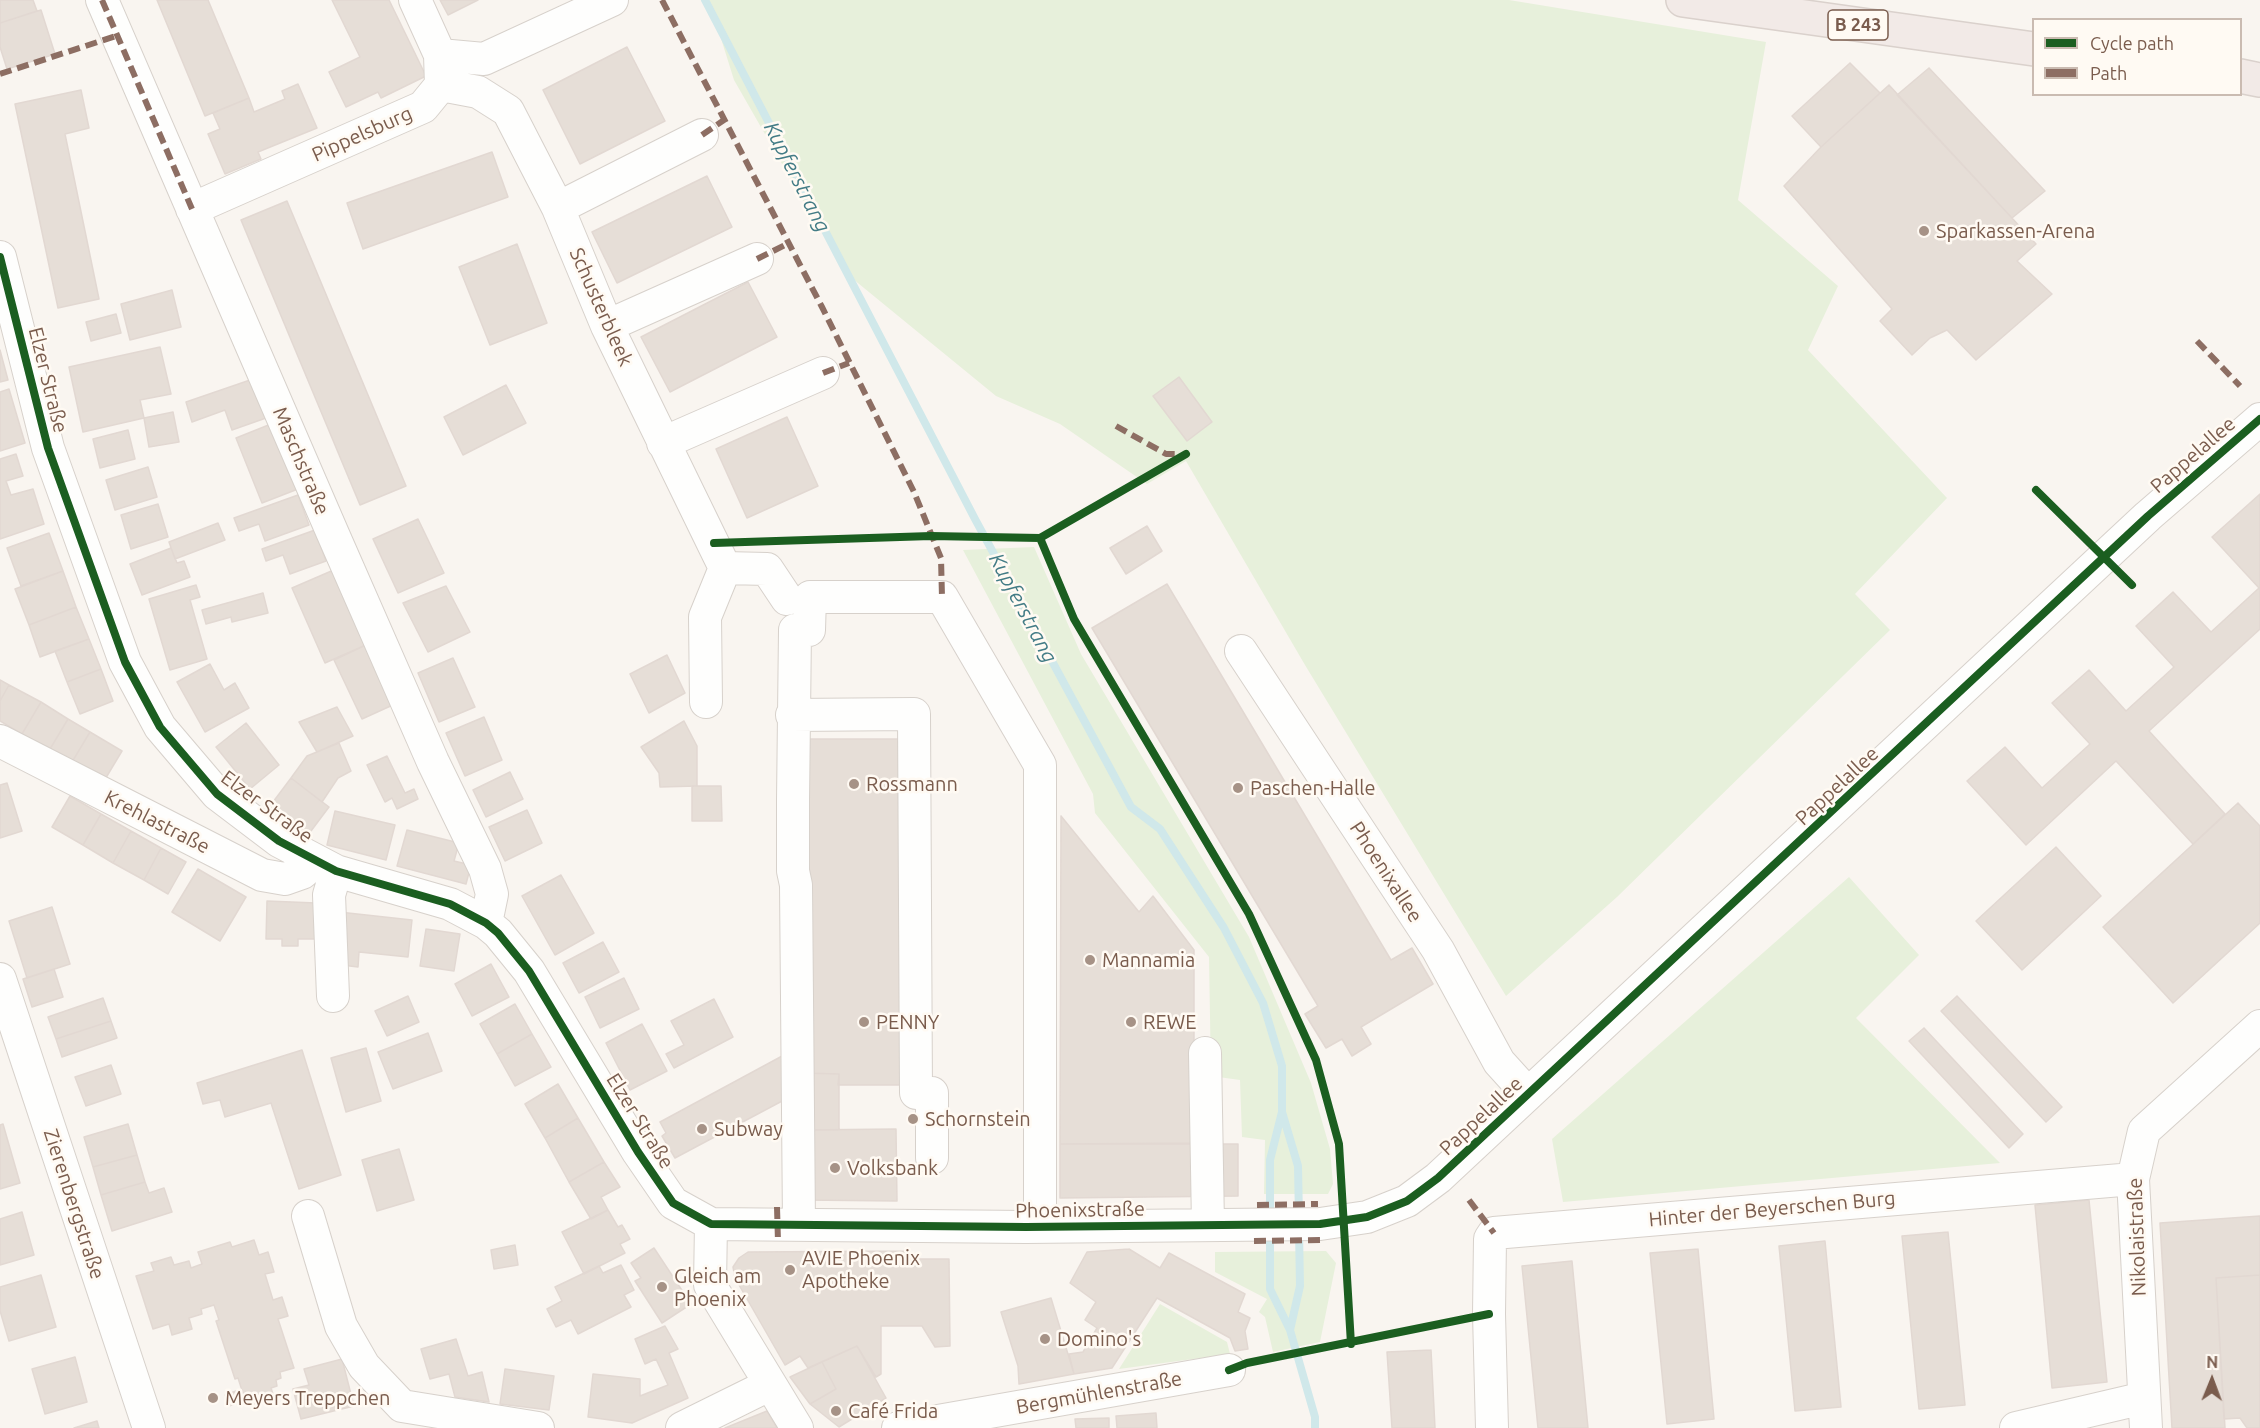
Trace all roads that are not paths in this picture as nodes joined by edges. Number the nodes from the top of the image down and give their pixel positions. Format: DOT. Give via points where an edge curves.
graph roads {
  1 [pos="102,0"];
  2 [pos="415,0"];
  3 [pos="612,0"];
  4 [pos="1683,0"];
  5 [pos="2032,49"];
  6 [pos="441,70"];
  7 [pos="2242,76"];
  8 [pos="2260,80"];
  9 [pos="702,135"];
  10 [pos="558,208"];
  11 [pos="192,209"];
  12 [pos="0,257"];
  13 [pos="757,259"];
  14 [pos="607,326"];
  15 [pos="823,373"];
  16 [pos="2260,419"];
  17 [pos="663,443"];
  18 [pos="725,568"];
  19 [pos="787,599"];
  20 [pos="1241,651"];
  21 [pos="706,702"];
  22 [pos="792,715"];
  23 [pos="0,741"];
  24 [pos="326,867"];
  25 [pos="486,923"];
  26 [pos="0,979"];
  27 [pos="333,996"];
  28 [pos="2260,1026"];
  29 [pos="1205,1053"];
  30 [pos="1528,1094"];
  31 [pos="932,1158"];
  32 [pos="1438,1179"];
  33 [pos="2133,1179"];
  34 [pos="308,1216"];
  35 [pos="711,1224"];
  36 [pos="1208,1225"];
  37 [pos="799,1226"];
  38 [pos="1040,1227"];
  39 [pos="1229,1370"];
  40 [pos="769,1385"];
  41 [pos="2145,1413"];
  42 [pos="689,1426"];
  43 [pos="148,1428"];
  44 [pos="538,1428"];
  45 [pos="797,1428"];
  46 [pos="898,1428"];
  47 [pos="1492,1428"];
  48 [pos="2016,1428"];
  1 -- 11 [label="street, Maschstraße"];
  2 -- 6 [label="street"];
  3 -- 6 [label="street" via="484,59"];
  4 -- 5 [label="highway, B 243"];
  6 -- 10 [label="street, Schusterbleek" via="508,111"];
  6 -- 11 [label="street, Pippelsburg" via="423,107"];
  7 -- 8 [label="highway"];
  9 -- 10 [label="street"];
  10 -- 14 [label="street, Schusterbleek"];
  11 -- 25 [label="street, Maschstraße" via="428,751 485,869 492,894"];
  12 -- 24 [label="street, Elzer Straße" via="48,448 133,678 160,727 210,787 244,816"];
  13 -- 14 [label="street"];
  14 -- 17 [label="street, Schusterbleek"];
  15 -- 17 [label="street"];
  16 -- 30 [label="street, Pappelallee" via="2148,516"];
  17 -- 18 [label="street, Schusterbleek"];
  18 -- 19 [label="street" via="766,569"];
  18 -- 21 [label="street" via="705,617"];
  20 -- 30 [label="street, Phoenixallee" via="1438,950 1499,1062"];
  22 -- 31 [label="street" via="914,714 916,1093 932,1093"];
  22 -- 37 [label="street"];
  22 -- 38 [label="street" via="795,630 809,630 810,597 942,597 1040,765"];
  23 -- 24 [label="street, Krehlastraße" via="261,875 285,879"];
  24 -- 25 [label="street, Elzer Straße" via="450,904"];
  24 -- 27 [label="street"];
  25 -- 35 [label="street, Elzer Straße" via="529,971 673,1203"];
  26 -- 43 [label="street, Zierenbergstraße"];
  28 -- 33 [label="street, Nikolaistraße" via="2144,1131"];
  29 -- 36 [label="street"];
  30 -- 32 [label="street, Pappelallee"];
  32 -- 36 [label="street, Phoenixstraße" via="1407,1201 1367,1217 1320,1224"];
  33 -- 41 [label="street, Nikolaistraße"];
  33 -- 47 [label="street, Hinter der Beyerschen Burg" via="1494,1233 1490,1239 1489,1314"];
  34 -- 44 [label="street" via="341,1326 364,1366 402,1406"];
  35 -- 37 [label="street, Phoenixstraße"];
  35 -- 40 [label="street" via="710,1285"];
  36 -- 38 [label="street, Phoenixstraße"];
  37 -- 38 [label="street, Phoenixstraße"];
  39 -- 46 [label="street, Bergmühlenstraße"];
  40 -- 42 [label="street"];
  40 -- 45 [label="street"];
  41 -- 48 [label="street"];
}
